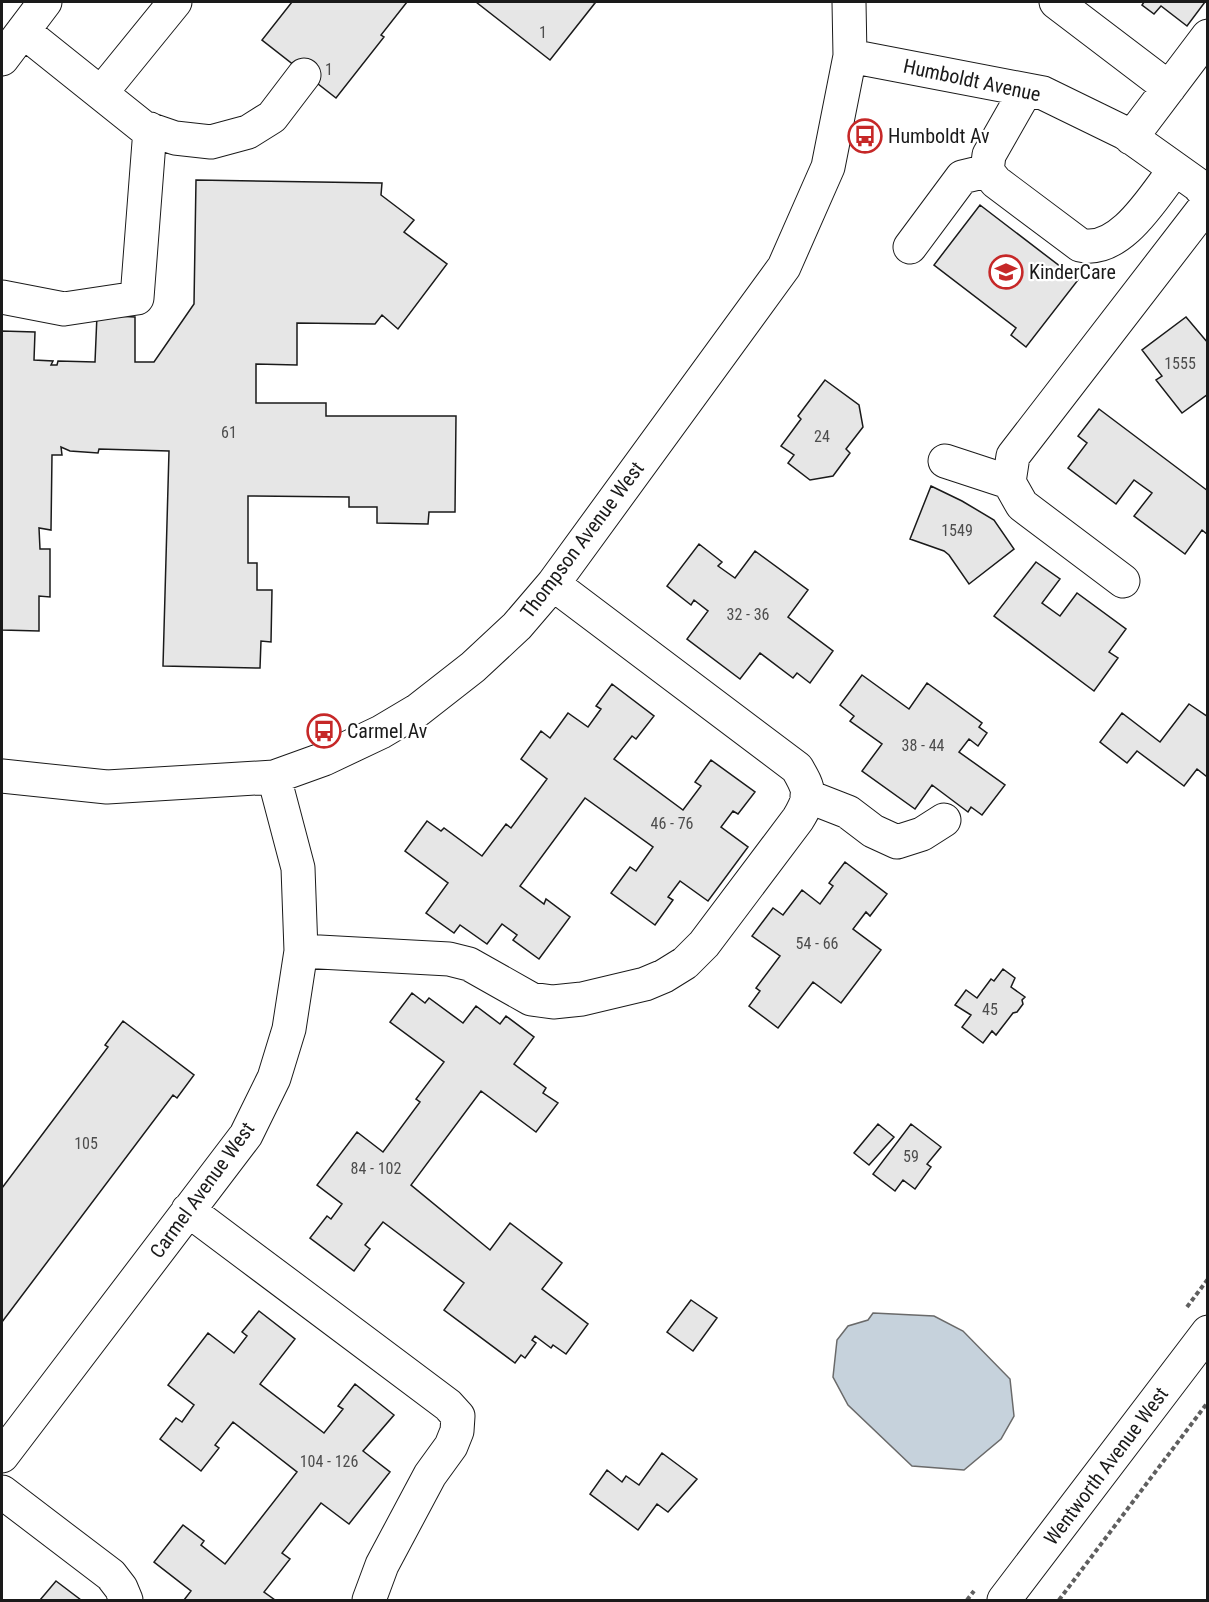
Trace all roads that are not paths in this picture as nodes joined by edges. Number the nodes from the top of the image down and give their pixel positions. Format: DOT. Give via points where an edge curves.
graph roads {
  1 [pos="45,2"];
  2 [pos="175,2"];
  3 [pos="849,2"];
  4 [pos="1056,2"];
  5 [pos="23,31"];
  6 [pos="1208,36"];
  7 [pos="850,56"];
  8 [pos="2,59"];
  9 [pos="304,75"];
  10 [pos="1169,88"];
  11 [pos="1026,90"];
  12 [pos="101,93"];
  13 [pos="150,129"];
  14 [pos="1131,138"];
  15 [pos="1174,169"];
  16 [pos="987,171"];
  17 [pos="1208,197"];
  18 [pos="1208,203"];
  19 [pos="910,247"];
  20 [pos="2,297"];
  21 [pos="945,461"];
  22 [pos="1009,482"];
  23 [pos="1123,581"];
  24 [pos="553,584"];
  25 [pos="2,776"];
  26 [pos="274,777"];
  27 [pos="807,796"];
  28 [pos="944,820"];
  29 [pos="301,951"];
  30 [pos="188,1210"];
  31 [pos="1208,1332"];
  32 [pos="2,1455"];
  33 [pos="2,1492"];
  34 [pos="126,1600"];
  35 [pos="369,1600"];
  36 [pos="1004,1600"];
  1 -- 5 [label="street"];
  2 -- 12 [label="street"];
  3 -- 7 [label="street, Thompson Avenue West"];
  4 -- 10 [label="street"];
  5 -- 8 [label="street"];
  5 -- 12 [label="street"];
  6 -- 10 [label="street"];
  7 -- 11 [label="street, Humboldt Avenue"];
  7 -- 24 [label="street, Thompson Avenue West" via="828,167 784,267"];
  9 -- 13 [label="street" via="272,117 248,132 211,142 175,138"];
  10 -- 14 [label="street"];
  11 -- 14 [label="street, Humboldt Avenue" via="1043,93"];
  11 -- 16 [label="street" via="989,155"];
  12 -- 13 [label="street"];
  13 -- 20 [label="street" via="137,298 64,309"];
  14 -- 15 [label="street, Humboldt Avenue"];
  15 -- 16 [label="street" via="1123,232 1090,248 1080,245 996,182"];
  15 -- 17 [label="street, Humboldt Avenue"];
  16 -- 19 [label="street" via="962,177"];
  18 -- 22 [label="street" via="1012,456"];
  21 -- 22 [label="street"];
  22 -- 23 [label="street" via="1022,505"];
  24 -- 26 [label="street, Thompson Avenue West" via="517,626 418,710 324,759"];
  24 -- 27 [label="street" via="797,768 807,786"];
  25 -- 26 [label="street, Thompson Avenue West" via="107,787"];
  26 -- 29 [label="street, Carmel Avenue West" via="298,868"];
  27 -- 28 [label="street" via="848,812 873,831 897,842 922,834"];
  27 -- 29 [label="street" via="798,819 704,944 685,963 645,984 553,1002 531,999 469,964 449,958"];
  29 -- 30 [label="street, Carmel Avenue West" via="289,1029 274,1078 246,1135"];
  30 -- 32 [label="street, Carmel Avenue West"];
  30 -- 35 [label="street" via="458,1416 451,1446 430,1475 387,1555"];
  31 -- 36 [label="street, Wentworth Avenue West"];
  33 -- 34 [label="street" via="111,1575"];
}
